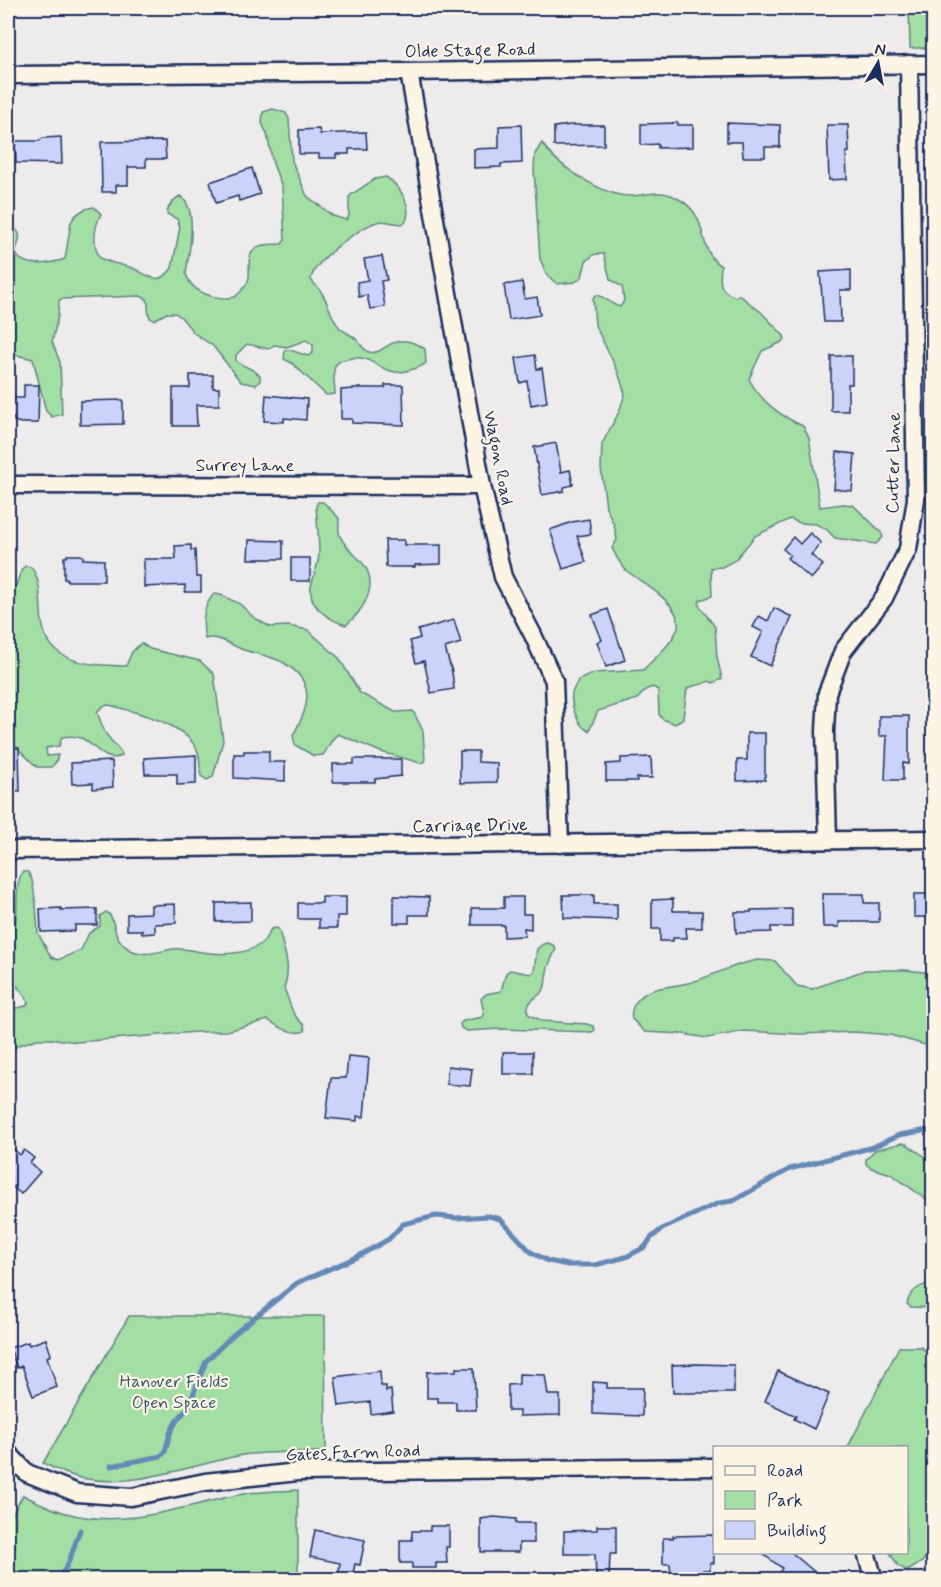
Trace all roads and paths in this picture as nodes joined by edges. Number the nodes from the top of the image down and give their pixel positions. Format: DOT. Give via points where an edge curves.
graph roads {
  1 [pos="909,64"];
  2 [pos="933,64"];
  3 [pos="409,72"];
  4 [pos="8,75"];
  5 [pos="8,485"];
  6 [pos="482,486"];
  7 [pos="933,839"];
  8 [pos="828,840"];
  9 [pos="560,844"];
  10 [pos="8,850"];
  11 [pos="8,1453"];
  12 [pos="713,1467"];
  13 [pos="867,1554"];
  14 [pos="874,1580"];
  1 -- 2 [label="street, Olde Stage Road"];
  1 -- 3 [label="street, Olde Stage Road"];
  1 -- 8 [label="street, Cutter Lane" via="916,500 908,549 884,598 843,651 827,693"];
  3 -- 4 [label="street, Olde Stage Road"];
  3 -- 6 [label="street, Wagon Road"];
  5 -- 6 [label="street, Surrey Lane"];
  6 -- 9 [label="street, Wagon Road" via="503,577 554,681"];
  7 -- 8 [label="street, Carriage Drive"];
  8 -- 9 [label="street, Carriage Drive"];
  9 -- 10 [label="street, Carriage Drive"];
  11 -- 12 [label="street, Gates Farm Road" via="27,1473 77,1493 131,1497 205,1482 298,1472"];
  13 -- 14 [label="street"];
}
